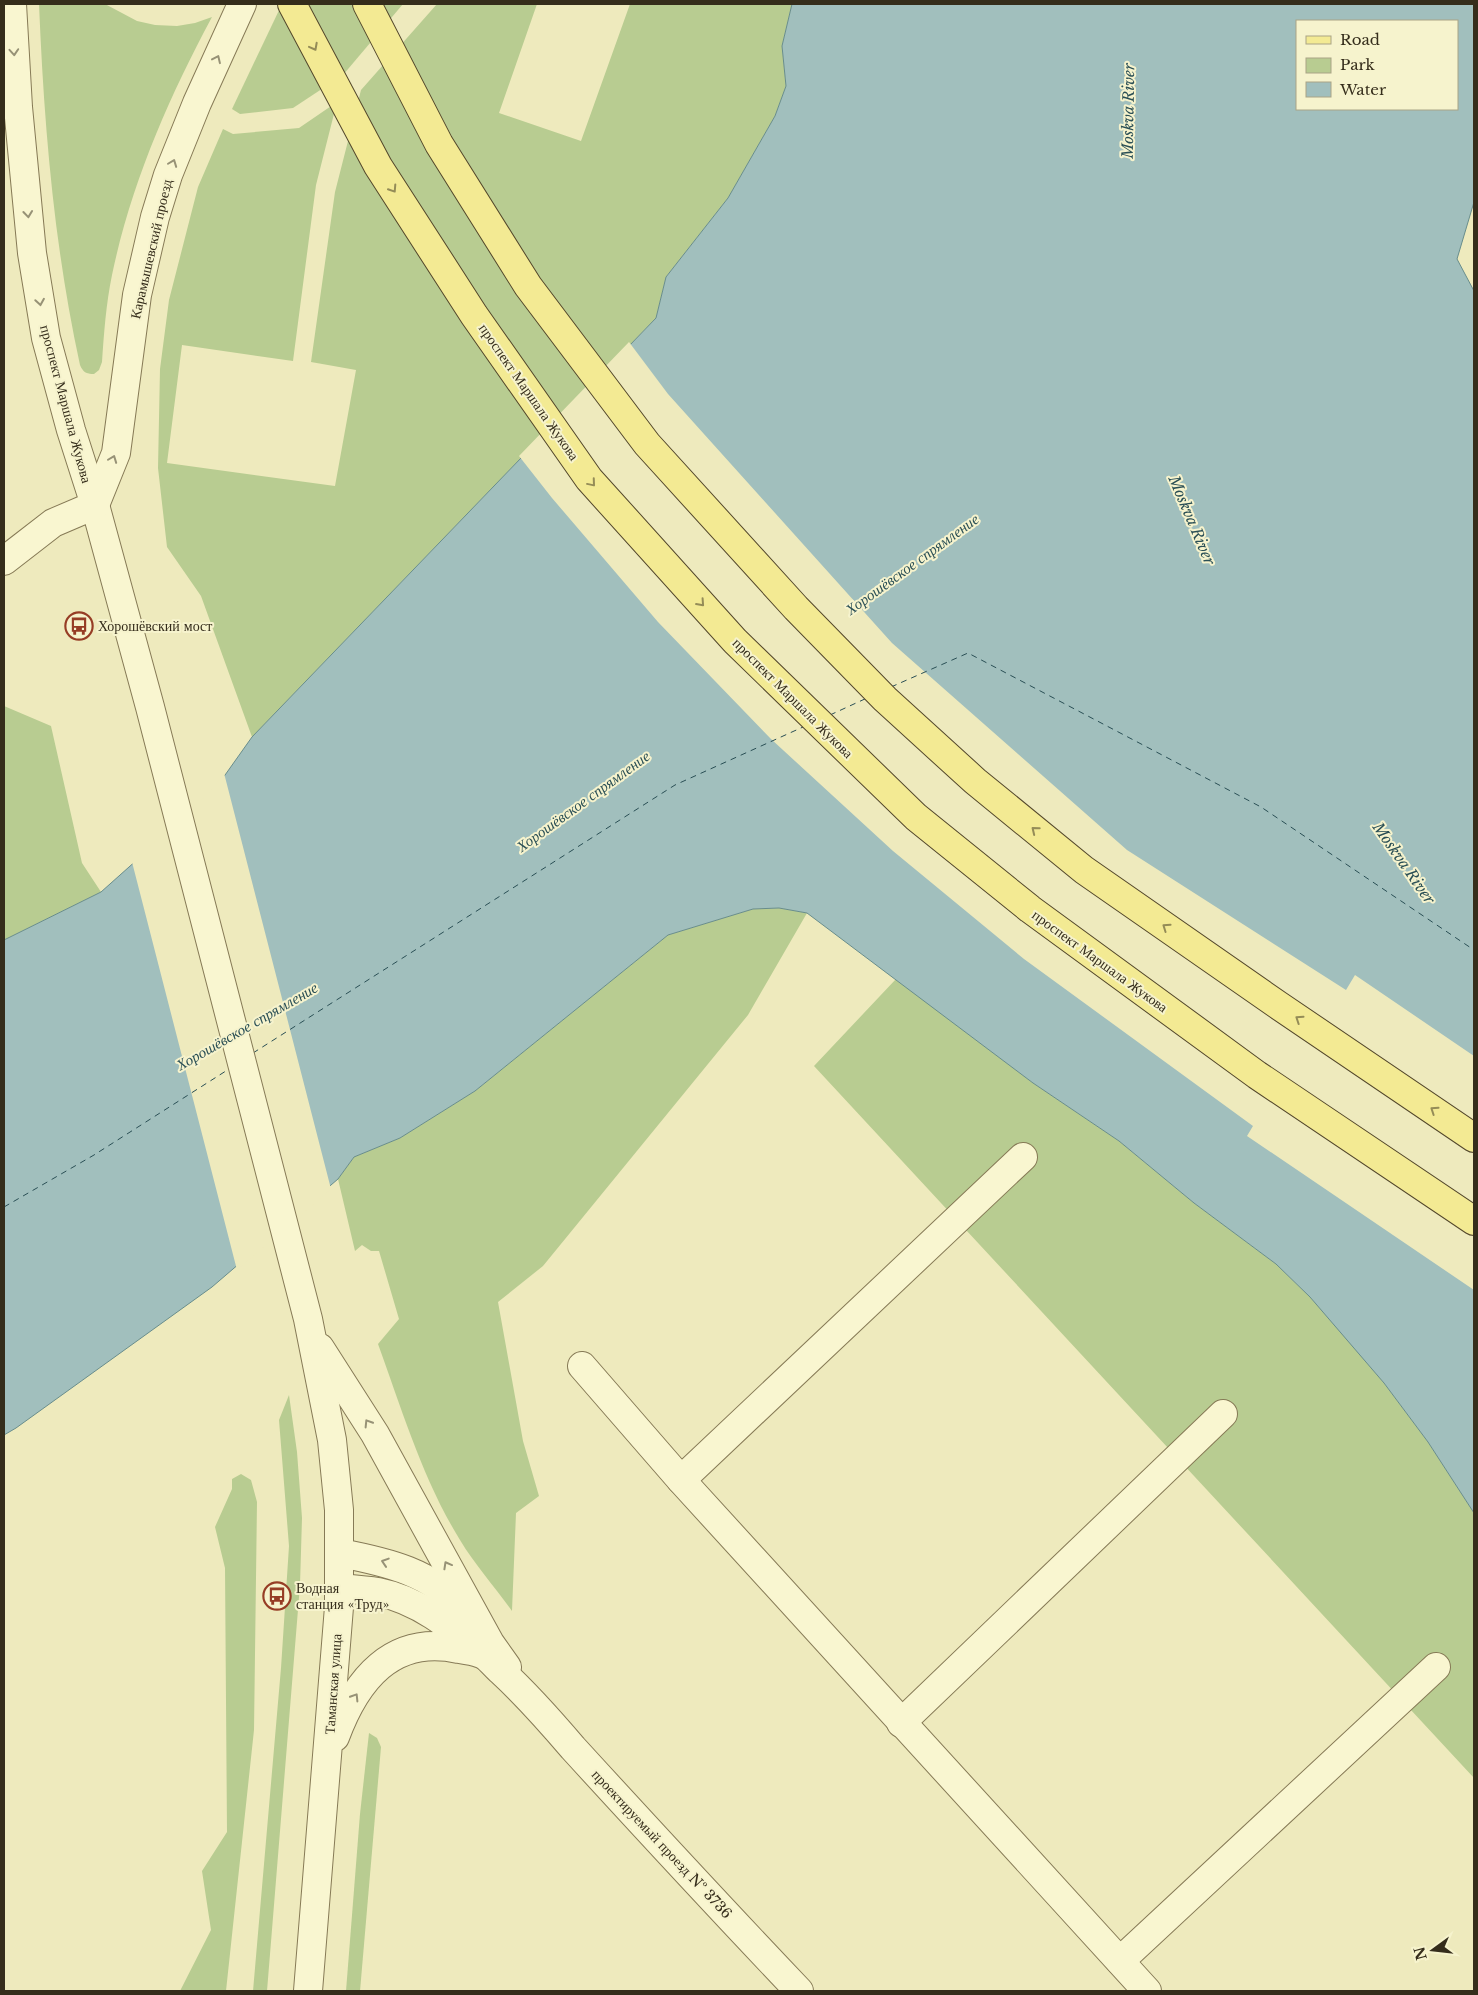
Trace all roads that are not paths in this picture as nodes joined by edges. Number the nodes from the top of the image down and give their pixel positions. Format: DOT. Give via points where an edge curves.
graph roads {
  1 [pos="12,4"];
  2 [pos="242,4"];
  3 [pos="292,4"];
  4 [pos="367,4"];
  5 [pos="95,505"];
  6 [pos="4,561"];
  7 [pos="1474,1138"];
  8 [pos="1023,1157"];
  9 [pos="1474,1221"];
  10 [pos="310,1327"];
  11 [pos="582,1366"];
  12 [pos="1223,1414"];
  13 [pos="682,1480"];
  14 [pos="340,1553"];
  15 [pos="340,1588"];
  16 [pos="486,1648"];
  17 [pos="1436,1667"];
  18 [pos="901,1723"];
  19 [pos="328,1757"];
  20 [pos="1120,1961"];
  21 [pos="308,1991"];
  22 [pos="800,1991"];
  23 [pos="1147,1991"];
  1 -- 5 [label="street, проспект Маршала Жукова, one-way" via="32,254 46,338 70,430"];
  5 -- 2 [label="street, Карамышевский проезд, one-way" via="116,453 137,294 155,217 197,103"];
  3 -- 9 [label="main road, проспект Маршала Жукова, one-way" via="378,166 474,315 589,479 735,641 916,817 1030,909 1257,1075"];
  7 -- 4 [label="main road, one-way" via="1084,870 974,782 885,699 796,608 647,444 534,294 439,144"];
  5 -- 6 [label="street" via="52,523"];
  5 -- 10 [label="street, проспект Маршала Жукова"];
  8 -- 13 [label="street"];
  10 -- 14 [label="street, Таманская улица" via="337,1476"];
  16 -- 10 [label="street, one-way" via="375,1434"];
  11 -- 13 [label="street"];
  12 -- 18 [label="street"];
  13 -- 18 [label="street"];
  14 -- 15 [label="street, Таманская улица"];
  16 -- 14 [label="street, one-way" via="463,1608 446,1591 418,1573 379,1560"];
  15 -- 16 [label="street" via="379,1592 409,1602"];
  15 -- 19 [label="street, Таманская улица"];
  19 -- 16 [label="street, one-way" via="343,1716 360,1688 385,1661 409,1648 430,1645"];
  16 -- 22 [label="street, проектируемый проезд № 3736" via="702,1888"];
  17 -- 20 [label="street"];
  18 -- 20 [label="street"];
  19 -- 21 [label="street, Таманская улица"];
  20 -- 23 [label="street"];
}
